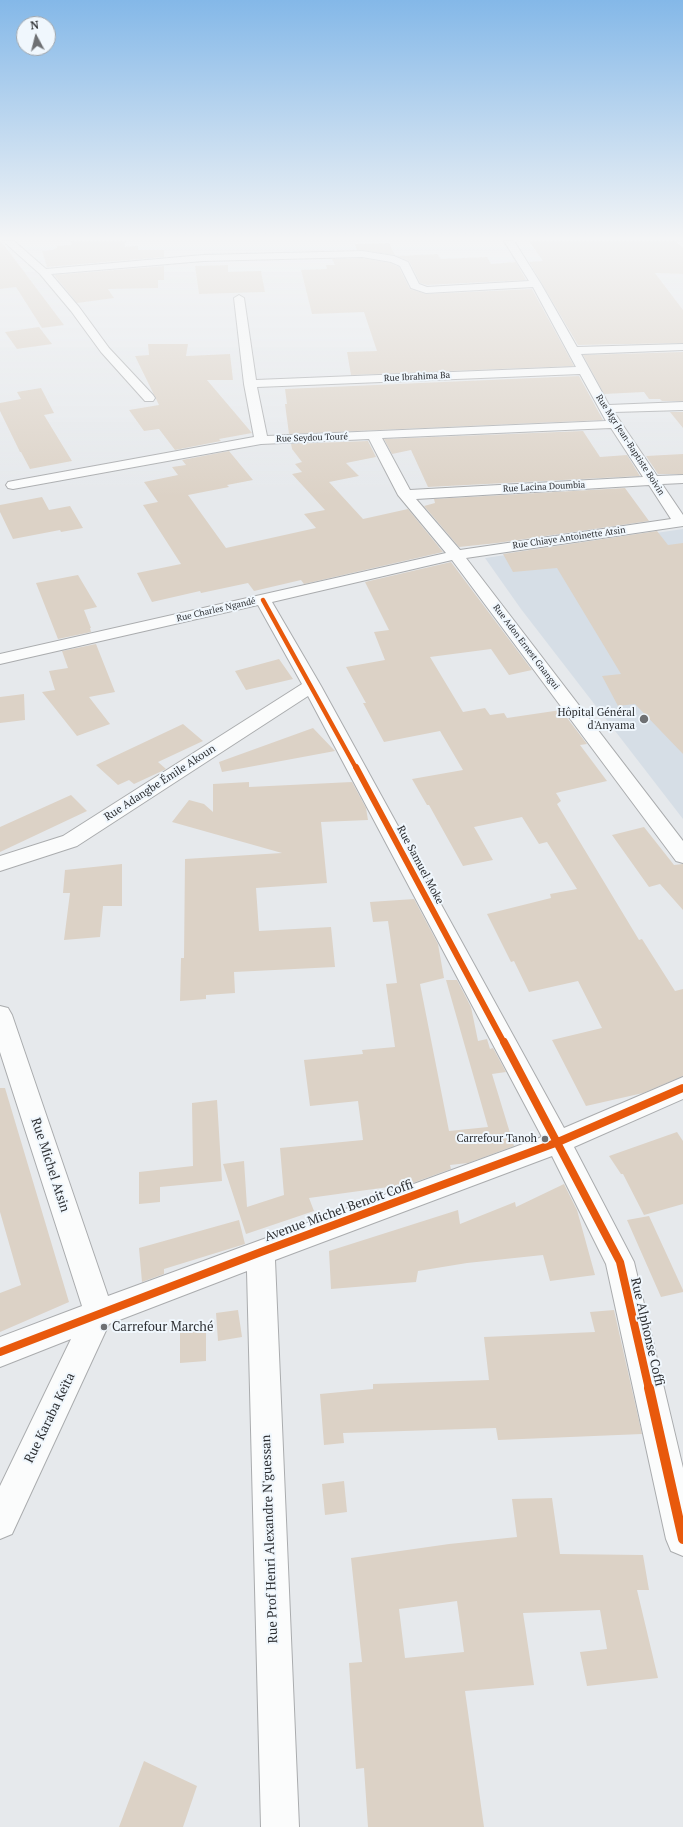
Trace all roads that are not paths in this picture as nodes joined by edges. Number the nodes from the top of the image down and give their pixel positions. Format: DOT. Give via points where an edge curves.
graph roads {
  1 [pos="88,326"];
  2 [pos="243,326"];
  3 [pos="559,326"];
  4 [pos="683,347"];
  5 [pos="573,351"];
  6 [pos="584,370"];
  7 [pos="250,384"];
  8 [pos="149,398"];
  9 [pos="683,406"];
  10 [pos="605,409"];
  11 [pos="615,424"];
  12 [pos="374,436"];
  13 [pos="260,440"];
  14 [pos="683,479"];
  15 [pos="652,481"];
  16 [pos="13,485"];
  17 [pos="405,495"];
  18 [pos="682,522"];
  19 [pos="456,555"];
  20 [pos="263,600"];
  21 [pos="0,659"];
  22 [pos="312,686"];
  23 [pos="683,856"];
  24 [pos="0,864"];
  25 [pos="0,1015"];
  26 [pos="683,1088"];
  27 [pos="558,1142"];
  28 [pos="261,1252"];
  29 [pos="99,1314"];
  30 [pos="0,1352"];
  31 [pos="0,1522"];
  32 [pos="683,1540"];
  33 [pos="280,1827"];
  1 -- 8 [label="street" via="105,350"];
  2 -- 7 [label="street"];
  3 -- 5 [label="street, Rue Mgr Jean-Baptiste Boivin"];
  4 -- 5 [label="street"];
  5 -- 6 [label="street, Rue Mgr Jean-Baptiste Boivin"];
  6 -- 7 [label="street, Rue Ibrahima Ba"];
  6 -- 10 [label="street, Rue Mgr Jean-Baptiste Boivin"];
  7 -- 13 [label="street"];
  9 -- 10 [label="street"];
  10 -- 11 [label="street, Rue Mgr Jean-Baptiste Boivin"];
  11 -- 12 [label="street, Rue Seydou Touré"];
  11 -- 15 [label="street, Rue Mgr Jean-Baptiste Boivin"];
  12 -- 13 [label="street, Rue Seydou Touré"];
  12 -- 17 [label="street, Rue Adon Ernest Gnangui"];
  13 -- 16 [label="street, Rue Seydou Touré"];
  14 -- 15 [label="street, Rue Lacina Doumbia"];
  15 -- 17 [label="street, Rue Lacina Doumbia"];
  15 -- 18 [label="street, Rue Mgr Jean-Baptiste Boivin"];
  17 -- 19 [label="street, Rue Adon Ernest Gnangui"];
  18 -- 19 [label="street, Rue Chiaye Antoinette Atsin"];
  19 -- 20 [label="street, Rue Charles Ngandé"];
  19 -- 23 [label="street, Rue Adon Ernest Gnangui"];
  20 -- 21 [label="street, Rue Charles Ngandé"];
  20 -- 22 [label="street, Rue Samuel Moke"];
  22 -- 24 [label="street, Rue Adangbe Émile Akoun" via="70,841"];
  22 -- 27 [label="street, Rue Samuel Moke"];
  25 -- 29 [label="street, Rue Michel Atsin"];
  26 -- 27 [label="street, Avenue Michel Benoit Coffi"];
  27 -- 28 [label="street, Avenue Michel Benoit Coffi"];
  27 -- 32 [label="street, Rue Alphonse Coffi" via="620,1262"];
  28 -- 29 [label="street, Avenue Michel Benoit Coffi"];
  28 -- 33 [label="street, Rue Prof Henri Alexandre N'guessan"];
  29 -- 30 [label="street, Avenue Michel Benoit Coffi"];
  29 -- 31 [label="street, Rue Karaba Keïta"];
}
